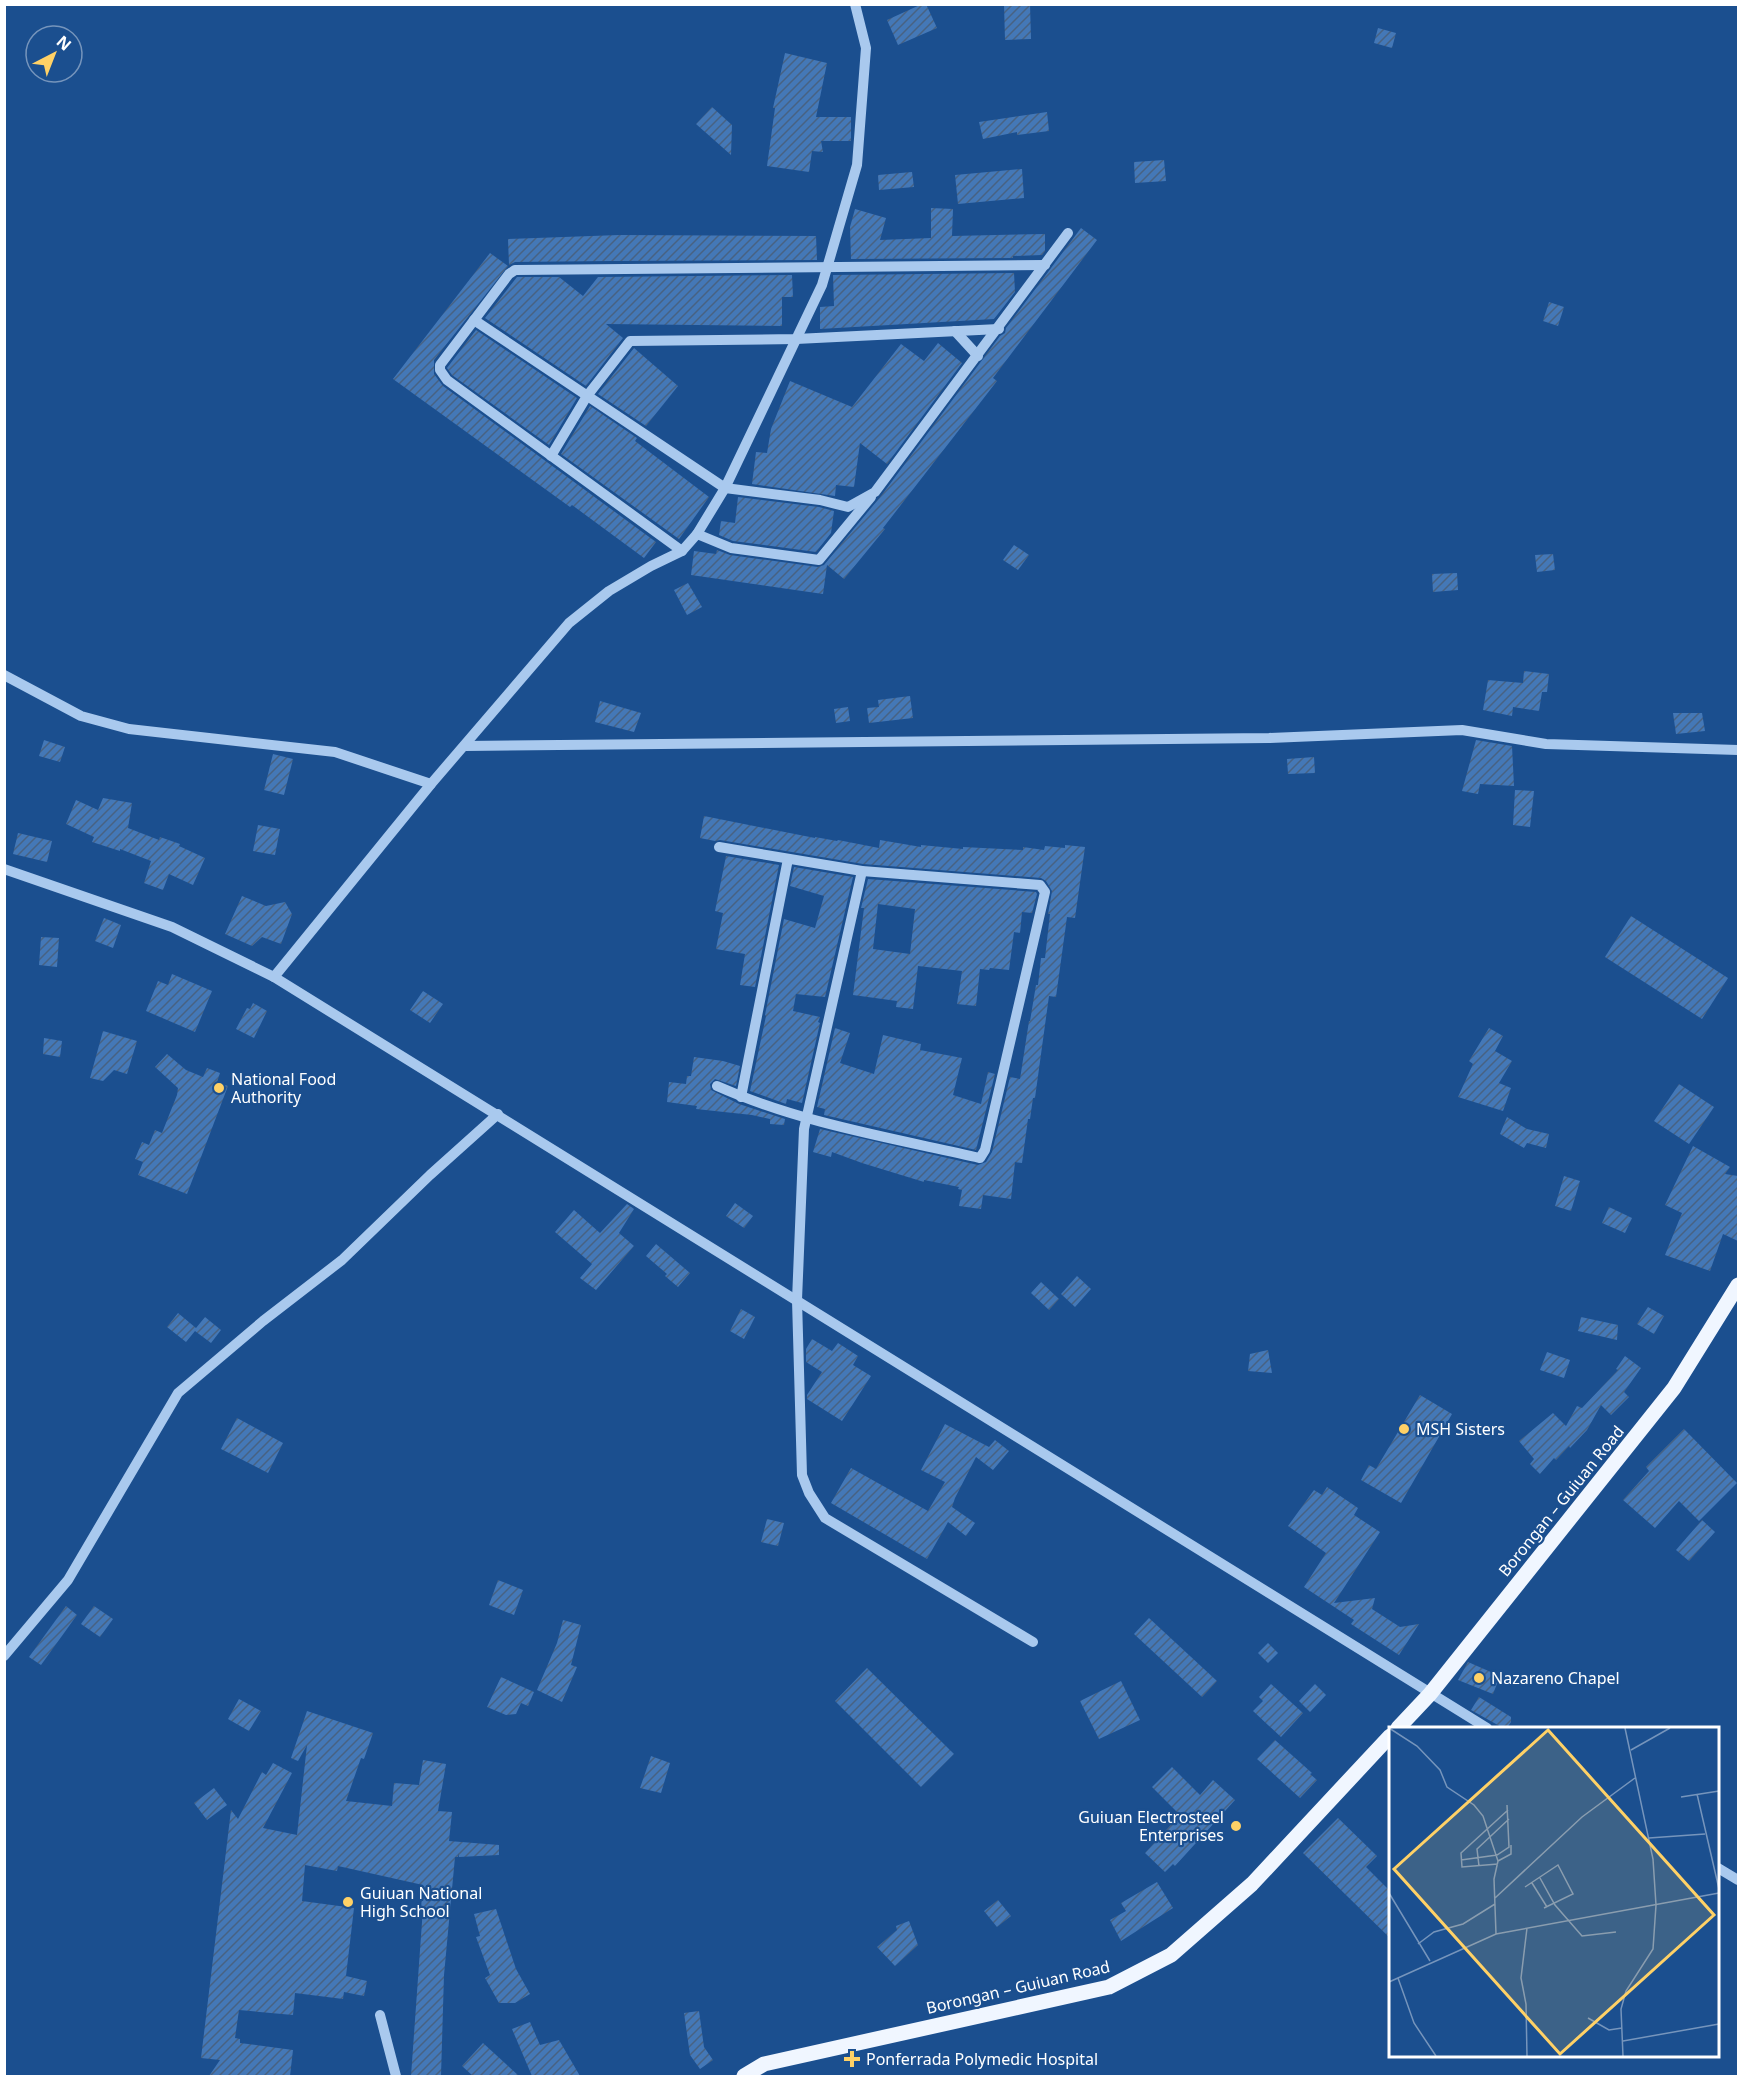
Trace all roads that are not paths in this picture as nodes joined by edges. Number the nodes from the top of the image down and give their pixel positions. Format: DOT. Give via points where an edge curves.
graph roads {
  1 [pos="855,4"];
  2 [pos="1068,233"];
  3 [pos="1045,265"];
  4 [pos="827,267"];
  5 [pos="474,320"];
  6 [pos="999,329"];
  7 [pos="955,331"];
  8 [pos="796,339"];
  9 [pos="978,356"];
  10 [pos="587,396"];
  11 [pos="551,456"];
  12 [pos="725,488"];
  13 [pos="876,492"];
  14 [pos="697,534"];
  15 [pos="682,551"];
  16 [pos="4,675"];
  17 [pos="465,746"];
  18 [pos="1738,750"];
  19 [pos="431,784"];
  20 [pos="719,847"];
  21 [pos="788,859"];
  22 [pos="4,870"];
  23 [pos="862,871"];
  24 [pos="274,976"];
  25 [pos="717,1086"];
  26 [pos="741,1097"];
  27 [pos="498,1114"];
  28 [pos="806,1118"];
  29 [pos="1738,1285"];
  30 [pos="796,1300"];
  31 [pos="1033,1642"];
  32 [pos="4,1656"];
  33 [pos="1430,1694"];
  34 [pos="1399,1727"];
  35 [pos="1485,1727"];
  36 [pos="1389,1737"];
  37 [pos="1719,1869"];
  38 [pos="1738,1880"];
  39 [pos="380,2015"];
  40 [pos="396,2076"];
  41 [pos="744,2076"];
  1 -- 4 [label="street" via="866,48 857,165"];
  2 -- 3 [label="street"];
  3 -- 4 [label="street"];
  3 -- 6 [label="street"];
  4 -- 5 [label="street" via="515,270"];
  4 -- 8 [label="street"];
  5 -- 10 [label="street"];
  5 -- 11 [label="street" via="440,370 447,380"];
  6 -- 7 [label="street"];
  6 -- 9 [label="street"];
  7 -- 8 [label="street"];
  7 -- 9 [label="street"];
  8 -- 10 [label="street" via="630,341"];
  8 -- 12 [label="street"];
  9 -- 13 [label="street"];
  10 -- 11 [label="street"];
  10 -- 12 [label="street"];
  11 -- 15 [label="street"];
  12 -- 13 [label="street" via="848,507"];
  12 -- 14 [label="street"];
  13 -- 14 [label="street" via="819,560 731,548"];
  14 -- 15 [label="street"];
  15 -- 17 [label="street" via="609,591 569,623"];
  16 -- 19 [label="street" via="81,716 129,729 335,752"];
  17 -- 18 [label="street" via="1269,738 1462,730 1546,744"];
  17 -- 19 [label="street"];
  19 -- 24 [label="street"];
  20 -- 21 [label="street"];
  21 -- 23 [label="street"];
  21 -- 26 [label="street"];
  22 -- 24 [label="street" via="172,927"];
  23 -- 28 [label="street"];
  23 -- 28 [label="street" via="1040,885 1045,892 980,1158"];
  24 -- 27 [label="street"];
  25 -- 26 [label="street"];
  26 -- 28 [label="street"];
  27 -- 30 [label="street"];
  27 -- 32 [label="street" via="342,1260 178,1393 68,1580"];
  28 -- 30 [label="street"];
  29 -- 33 [label="main road, Borongan – Guiuan Road" via="1674,1389"];
  30 -- 31 [label="street" via="802,1475 825,1518"];
  30 -- 33 [label="street"];
  33 -- 34 [label="main road, Borongan – Guiuan Road"];
  33 -- 35 [label="street"];
  36 -- 41 [label="main road, Borongan – Guiuan Road" via="1252,1884 1171,1955 1109,1987 764,2064"];
  37 -- 38 [label="street"];
  39 -- 40 [label="street"];
}
